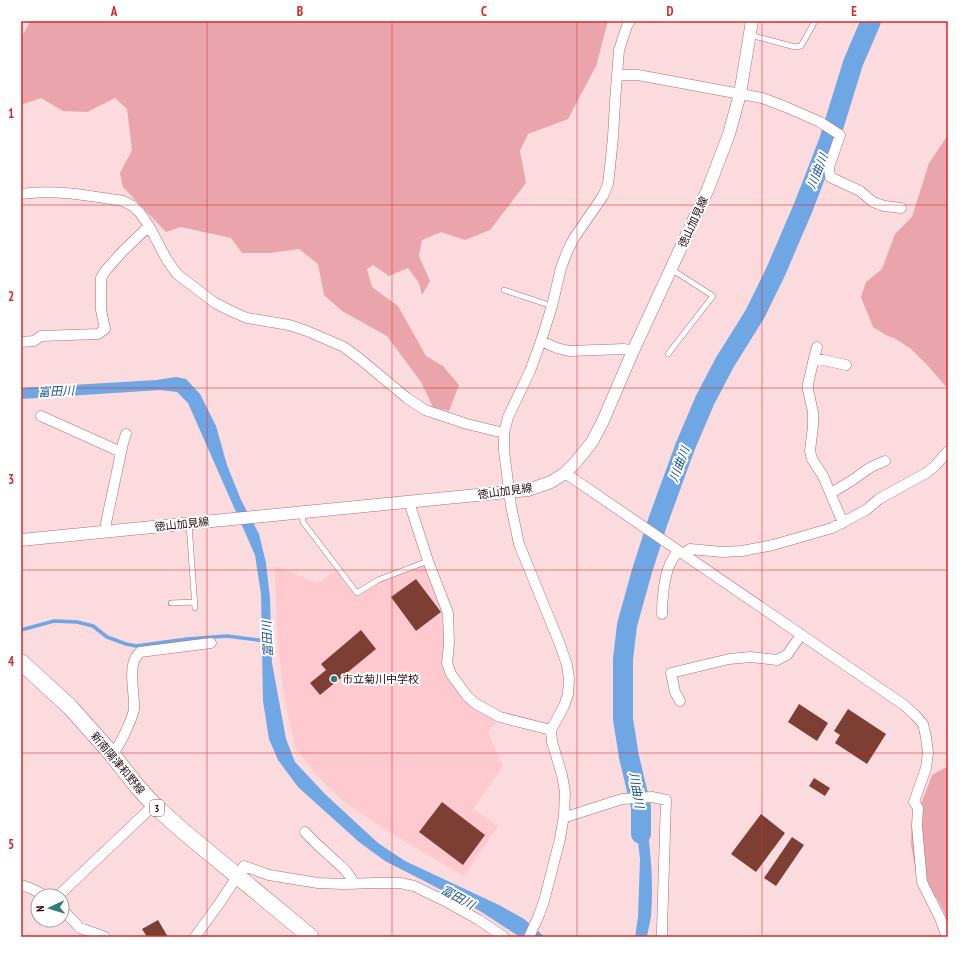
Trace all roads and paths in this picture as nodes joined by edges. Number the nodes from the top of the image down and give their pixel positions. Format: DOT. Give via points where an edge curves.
graph roads {
  1 [pos="630,21"];
  2 [pos="752,21"];
  3 [pos="815,21"];
  4 [pos="749,35"];
  5 [pos="617,75"];
  6 [pos="740,94"];
  7 [pos="21,194"];
  8 [pos="901,208"];
  9 [pos="148,226"];
  10 [pos="671,268"];
  11 [pos="504,290"];
  12 [pos="552,306"];
  13 [pos="541,341"];
  14 [pos="21,342"];
  15 [pos="817,348"];
  16 [pos="633,351"];
  17 [pos="668,354"];
  18 [pos="814,358"];
  19 [pos="846,365"];
  20 [pos="41,416"];
  21 [pos="504,433"];
  22 [pos="126,434"];
  23 [pos="948,451"];
  24 [pos="121,452"];
  25 [pos="885,461"];
  26 [pos="564,473"];
  27 [pos="509,492"];
  28 [pos="831,493"];
  29 [pos="410,502"];
  30 [pos="302,513"];
  31 [pos="189,523"];
  32 [pos="843,523"];
  33 [pos="107,531"];
  34 [pos="21,540"];
  35 [pos="680,552"];
  36 [pos="428,561"];
  37 [pos="194,602"];
  38 [pos="172,603"];
  39 [pos="195,608"];
  40 [pos="662,614"];
  41 [pos="801,636"];
  42 [pos="211,643"];
  43 [pos="21,662"];
  44 [pos="680,701"];
  45 [pos="551,730"];
  46 [pos="111,753"];
  47 [pos="154,805"];
  48 [pos="564,815"];
  49 [pos="305,832"];
  50 [pos="238,876"];
  51 [pos="354,884"];
  52 [pos="66,888"];
  53 [pos="70,917"];
  54 [pos="105,937"];
  55 [pos="195,937"];
  56 [pos="310,937"];
  57 [pos="504,937"];
  58 [pos="529,937"];
  59 [pos="662,937"];
  60 [pos="947,937"];
  1 -- 5 [label="street" via="619,50"];
  2 -- 4 [label="street, 徳山加見線"];
  3 -- 4 [label="lane" via="801,46 796,47"];
  4 -- 6 [label="street, 徳山加見線"];
  5 -- 6 [label="street" via="638,75"];
  5 -- 12 [label="street" via="608,184 567,252"];
  6 -- 8 [label="street" via="762,98 826,125 840,135 829,167 830,177 860,191 873,202"];
  6 -- 10 [label="street, 徳山加見線" via="729,134 708,189"];
  7 -- 9 [label="street" via="50,192 123,201 140,213"];
  9 -- 14 [label="street" via="101,278 101,310 105,329 98,334 41,336 34,341"];
  9 -- 21 [label="street" via="177,274 215,303 247,318 289,325 344,347 425,410"];
  10 -- 16 [label="street, 徳山加見線"];
  10 -- 17 [label="lane" via="713,296"];
  11 -- 12 [label="lane"];
  12 -- 13 [label="street"];
  13 -- 16 [label="street" via="569,351"];
  13 -- 21 [label="street" via="508,417"];
  15 -- 18 [label="street"];
  16 -- 26 [label="street, 徳山加見線" via="592,442"];
  18 -- 19 [label="street"];
  18 -- 28 [label="street" via="808,384 813,412 810,451"];
  20 -- 24 [label="street"];
  21 -- 27 [label="street"];
  22 -- 24 [label="street"];
  23 -- 32 [label="street" via="926,474 879,499"];
  24 -- 33 [label="street" via="106,523"];
  25 -- 28 [label="street" via="871,466"];
  26 -- 27 [label="street, 徳山加見線" via="551,482 528,490"];
  26 -- 35 [label="street"];
  27 -- 29 [label="street, 徳山加見線"];
  27 -- 45 [label="street" via="519,544 568,665 568,694"];
  28 -- 32 [label="street"];
  29 -- 30 [label="street, 徳山加見線"];
  29 -- 36 [label="street"];
  30 -- 31 [label="street, 徳山加見線"];
  30 -- 36 [label="lane" via="303,522 357,593 378,580"];
  31 -- 33 [label="street, 徳山加見線"];
  31 -- 37 [label="lane"];
  32 -- 35 [label="street" via="773,545 742,551 690,549"];
  33 -- 34 [label="street, 徳山加見線"];
  35 -- 40 [label="street" via="670,564 662,599"];
  35 -- 41 [label="street"];
  36 -- 45 [label="street" via="448,614 450,644 447,663 451,674 466,696 500,717"];
  37 -- 38 [label="lane"];
  37 -- 39 [label="lane"];
  41 -- 44 [label="street" via="787,655 777,660 751,657 729,659 671,673 675,692"];
  41 -- 60 [label="street" via="904,705 923,724 928,753 926,768 914,802 918,808 922,882"];
  42 -- 46 [label="street" via="140,652 135,657 132,668 133,712 116,749"];
  43 -- 46 [label="main road, 新南陽津和野線 / 3" via="70,707"];
  45 -- 48 [label="street" via="565,792"];
  46 -- 47 [label="main road, 新南陽津和野線 / 3"];
  47 -- 50 [label="main road, 新南陽津和野線 / 3"];
  47 -- 52 [label="street"];
  48 -- 58 [label="street" via="546,894"];
  48 -- 59 [label="street" via="569,816 622,799 652,797 666,800"];
  49 -- 51 [label="street" via="347,872"];
  50 -- 51 [label="street" via="244,866 290,879"];
  50 -- 55 [label="street"];
  50 -- 56 [label="main road, 新南陽津和野線 / 3"];
  51 -- 57 [label="street" via="400,883 414,886 479,920"];
  53 -- 54 [label="street" via="80,928"];
}
